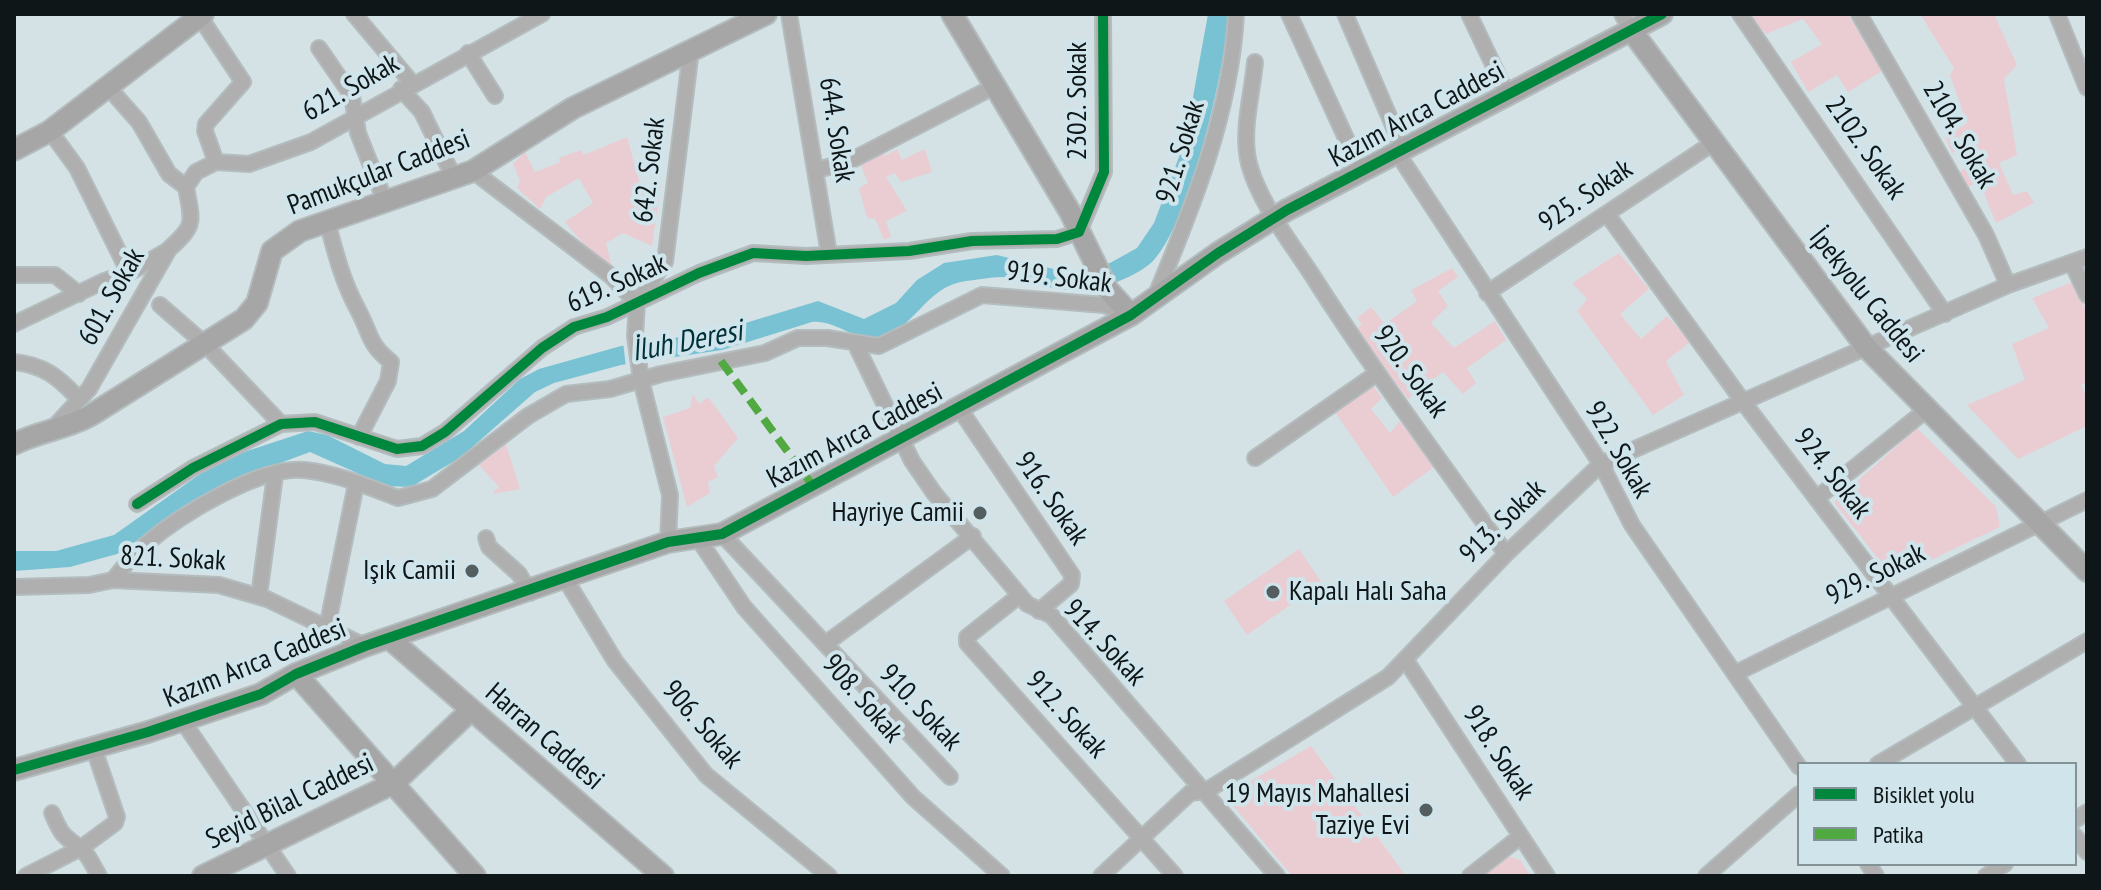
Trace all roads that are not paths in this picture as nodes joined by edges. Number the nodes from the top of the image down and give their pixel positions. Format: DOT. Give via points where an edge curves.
graph roads {
  1 [pos="766,14"];
  2 [pos="789,14"];
  3 [pos="952,14"];
  4 [pos="1103,14"];
  5 [pos="1236,14"];
  6 [pos="1289,14"];
  7 [pos="1345,14"];
  8 [pos="1469,14"];
  9 [pos="1662,14"];
  10 [pos="1740,14"];
  11 [pos="1859,14"];
  12 [pos="2057,14"];
  13 [pos="202,15"];
  14 [pos="361,16"];
  15 [pos="534,16"];
  16 [pos="1627,22"];
  17 [pos="319,48"];
  18 [pos="691,50"];
  19 [pos="468,53"];
  20 [pos="1255,62"];
  21 [pos="997,85"];
  22 [pos="406,86"];
  23 [pos="108,87"];
  24 [pos="2087,88"];
  25 [pos="1507,94"];
  26 [pos="495,96"];
  27 [pos="357,117"];
  28 [pos="50,131"];
  29 [pos="1713,143"];
  30 [pos="14,150"];
  31 [pos="1401,153"];
  32 [pos="216,162"];
  33 [pos="817,170"];
  34 [pos="1361,171"];
  35 [pos="464,174"];
  36 [pos="186,187"];
  37 [pos="385,201"];
  38 [pos="1607,214"];
  39 [pos="1275,218"];
  40 [pos="327,221"];
  41 [pos="1079,232"];
  42 [pos="169,249"];
  43 [pos="829,254"];
  44 [pos="2087,257"];
  45 [pos="2072,263"];
  46 [pos="129,273"];
  47 [pos="14,275"];
  48 [pos="2008,285"];
  49 [pos="1487,293"];
  50 [pos="79,294"];
  51 [pos="2087,295"];
  52 [pos="1155,299"];
  53 [pos="637,303"];
  54 [pos="160,305"];
  55 [pos="1945,314"];
  56 [pos="1131,315"];
  57 [pos="14,324"];
  58 [pos="206,345"];
  59 [pos="856,345"];
  60 [pos="1866,347"];
  61 [pos="14,362"];
  62 [pos="1376,374"];
  63 [pos="641,376"];
  64 [pos="78,398"];
  65 [pos="1744,403"];
  66 [pos="959,408"];
  67 [pos="1926,410"];
  68 [pos="281,424"];
  69 [pos="55,426"];
  70 [pos="359,437"];
  71 [pos="903,439"];
  72 [pos="14,444"];
  73 [pos="1255,458"];
  74 [pos="1601,464"];
  75 [pos="275,475"];
  76 [pos="356,484"];
  77 [pos="1817,498"];
  78 [pos="2087,500"];
  79 [pos="137,504"];
  80 [pos="2039,525"];
  81 [pos="722,534"];
  82 [pos="973,536"];
  83 [pos="486,538"];
  84 [pos="699,540"];
  85 [pos="668,542"];
  86 [pos="1506,554"];
  87 [pos="2087,571"];
  88 [pos="113,580"];
  89 [pos="566,580"];
  90 [pos="14,587"];
  91 [pos="530,593"];
  92 [pos="1020,595"];
  93 [pos="259,596"];
  94 [pos="1892,596"];
  95 [pos="1039,611"];
  96 [pos="444,621"];
  97 [pos="327,628"];
  98 [pos="390,639"];
  99 [pos="2087,641"];
  100 [pos="825,644"];
  101 [pos="365,646"];
  102 [pos="1405,659"];
  103 [pos="428,673"];
  104 [pos="1736,673"];
  105 [pos="296,674"];
  106 [pos="1972,706"];
  107 [pos="470,711"];
  108 [pos="182,720"];
  109 [pos="93,746"];
  110 [pos="1881,762"];
  111 [pos="2016,762"];
  112 [pos="1797,764"];
  113 [pos="14,770"];
  114 [pos="950,777"];
  115 [pos="394,783"];
  116 [pos="1206,791"];
  117 [pos="1797,796"];
  118 [pos="52,813"];
  119 [pos="1521,836"];
  120 [pos="1141,838"];
  121 [pos="267,847"];
  122 [pos="81,848"];
  123 [pos="214,874"];
  124 [pos="26,876"];
  125 [pos="99,876"];
  126 [pos="288,876"];
  127 [pos="475,876"];
  128 [pos="663,876"];
  129 [pos="829,876"];
  130 [pos="1002,876"];
  131 [pos="1101,876"];
  132 [pos="1175,876"];
  133 [pos="1277,876"];
  134 [pos="1470,876"];
  135 [pos="1547,876"];
  136 [pos="1706,876"];
  1 -- 18 [label="street, Pamukçular Caddesi"];
  2 -- 33 [label="street, 644. Sokak"];
  3 -- 21 [label="street"];
  4 -- 41 [label="street, 2302. Sokak" via="1104,172"];
  5 -- 52 [label="street, 921. Sokak" via="1222,108 1184,230"];
  6 -- 34 [label="street"];
  7 -- 31 [label="street, 922. Sokak"];
  8 -- 25 [label="street"];
  9 -- 16 [label="street, Kazım Arıca Caddesi"];
  10 -- 55 [label="street, 2102. Sokak"];
  11 -- 48 [label="street, 2104. Sokak" via="1986,235"];
  12 -- 24 [label="street"];
  13 -- 23 [label="street"];
  13 -- 32 [label="street" via="243,82 206,124"];
  14 -- 22 [label="street"];
  15 -- 19 [label="street, 621. Sokak"];
  16 -- 25 [label="street, Kazım Arıca Caddesi"];
  16 -- 29 [label="street, İpekyolu Caddesi"];
  17 -- 27 [label="street" via="352,96"];
  18 -- 35 [label="street, Pamukçular Caddesi" via="573,108"];
  18 -- 53 [label="street, 642. Sokak" via="665,262"];
  19 -- 22 [label="street, 621. Sokak"];
  19 -- 26 [label="street"];
  20 -- 39 [label="street, 920. Sokak" via="1246,137 1249,165"];
  21 -- 33 [label="street" via="850,161"];
  21 -- 41 [label="street"];
  22 -- 27 [label="street, 621. Sokak"];
  22 -- 35 [label="street"];
  23 -- 28 [label="street"];
  23 -- 36 [label="street" via="139,122 169,174"];
  25 -- 31 [label="street, Kazım Arıca Caddesi"];
  27 -- 32 [label="street, 621. Sokak" via="268,160"];
  27 -- 37 [label="street" via="358,133"];
  28 -- 30 [label="street"];
  28 -- 46 [label="street" via="77,168"];
  29 -- 38 [label="street, 925. Sokak"];
  29 -- 60 [label="street, İpekyolu Caddesi"];
  31 -- 34 [label="street, Kazım Arıca Caddesi"];
  31 -- 49 [label="street, 922. Sokak"];
  32 -- 36 [label="street" via="196,172"];
  33 -- 43 [label="street, 644. Sokak"];
  34 -- 39 [label="street, Kazım Arıca Caddesi"];
  35 -- 37 [label="street, Pamukçular Caddesi"];
  35 -- 53 [label="street" via="611,276"];
  36 -- 42 [label="street, 601. Sokak" via="193,224"];
  37 -- 40 [label="street, Pamukçular Caddesi"];
  38 -- 49 [label="street, 925. Sokak"];
  38 -- 65 [label="street, 924. Sokak"];
  39 -- 52 [label="street, Kazım Arıca Caddesi"];
  39 -- 62 [label="street, 920. Sokak"];
  40 -- 58 [label="street, Pamukçular Caddesi" via="276,245 253,310"];
  40 -- 70 [label="street" via="346,292 375,349 391,362 388,381"];
  41 -- 43 [label="street, 619. Sokak" via="1057,239"];
  41 -- 56 [label="street" via="1108,290"];
  42 -- 46 [label="street"];
  42 -- 64 [label="street, 601. Sokak" via="112,353"];
  43 -- 53 [label="street, 619. Sokak" via="753,253"];
  44 -- 45 [label="street, 913. Sokak"];
  45 -- 48 [label="street, 913. Sokak"];
  45 -- 51 [label="street"];
  46 -- 50 [label="street"];
  47 -- 50 [label="street" via="55,275"];
  48 -- 55 [label="street, 913. Sokak"];
  49 -- 74 [label="street, 922. Sokak"];
  50 -- 57 [label="street"];
  52 -- 56 [label="street, Kazım Arıca Caddesi"];
  53 -- 63 [label="street"];
  53 -- 70 [label="street, 619. Sokak" via="574,327 542,348 422,446 397,449"];
  54 -- 58 [label="street"];
  55 -- 60 [label="street, 913. Sokak"];
  56 -- 59 [label="street, 919. Sokak" via="1104,305 982,295 879,346"];
  56 -- 66 [label="street, Kazım Arıca Caddesi"];
  58 -- 68 [label="street"];
  58 -- 69 [label="street, Pamukçular Caddesi" via="71,426"];
  59 -- 63 [label="street, 919. Sokak" via="798,338 765,353"];
  59 -- 71 [label="street, 914. Sokak"];
  60 -- 65 [label="street, 913. Sokak"];
  60 -- 67 [label="street, İpekyolu Caddesi"];
  61 -- 64 [label="street" via="51,372"];
  62 -- 73 [label="street"];
  62 -- 86 [label="street, 920. Sokak"];
  63 -- 76 [label="street, 919. Sokak" via="547,403 432,489 398,498"];
  63 -- 85 [label="street" via="670,495"];
  64 -- 69 [label="street, 601. Sokak"];
  65 -- 74 [label="street, 913. Sokak"];
  65 -- 77 [label="street, 924. Sokak"];
  66 -- 71 [label="street, Kazım Arıca Caddesi"];
  66 -- 95 [label="street, 916. Sokak" via="1072,575 1071,584"];
  67 -- 77 [label="street"];
  67 -- 80 [label="street, İpekyolu Caddesi"];
  68 -- 70 [label="street, 619. Sokak" via="315,422"];
  68 -- 79 [label="street, 619. Sokak" via="193,468"];
  69 -- 72 [label="street, Pamukçular Caddesi"];
  71 -- 81 [label="street, Kazım Arıca Caddesi"];
  71 -- 82 [label="street, 914. Sokak" via="934,493"];
  74 -- 86 [label="street, 913. Sokak"];
  74 -- 104 [label="street, 922. Sokak" via="1632,525"];
  75 -- 76 [label="street, 919. Sokak" via="301,469"];
  75 -- 88 [label="street, 919. Sokak" via="230,491 161,533"];
  75 -- 93 [label="street"];
  76 -- 97 [label="street"];
  77 -- 94 [label="street, 924. Sokak"];
  78 -- 80 [label="street, 929. Sokak"];
  80 -- 87 [label="street, İpekyolu Caddesi"];
  80 -- 94 [label="street, 929. Sokak"];
  81 -- 84 [label="street, Kazım Arıca Caddesi"];
  81 -- 100 [label="street, 910. Sokak"];
  82 -- 92 [label="street, 914. Sokak"];
  82 -- 100 [label="street"];
  83 -- 91 [label="street"];
  84 -- 85 [label="street, Kazım Arıca Caddesi"];
  84 -- 130 [label="street, 908. Sokak" via="744,607 931,817"];
  85 -- 89 [label="street, Kazım Arıca Caddesi"];
  86 -- 102 [label="street, 913. Sokak"];
  88 -- 90 [label="street, 821. Sokak"];
  88 -- 93 [label="street, 821. Sokak" via="219,585"];
  89 -- 91 [label="street, Kazım Arıca Caddesi"];
  89 -- 129 [label="street, 906. Sokak" via="615,661 706,775"];
  91 -- 96 [label="street, Kazım Arıca Caddesi"];
  92 -- 95 [label="street, 914. Sokak"];
  92 -- 120 [label="street, 912. Sokak" via="977,627 967,643"];
  93 -- 97 [label="street, 821. Sokak"];
  94 -- 104 [label="street, 929. Sokak"];
  94 -- 106 [label="street, 924. Sokak"];
  95 -- 116 [label="street, 914. Sokak" via="1052,616"];
  96 -- 98 [label="street, Kazım Arıca Caddesi"];
  96 -- 103 [label="street" via="421,647 419,655"];
  97 -- 101 [label="street, 821. Sokak"];
  98 -- 101 [label="street, Kazım Arıca Caddesi"];
  98 -- 103 [label="street, Harran Caddesi"];
  99 -- 106 [label="street"];
  100 -- 114 [label="street, 910. Sokak"];
  101 -- 105 [label="street, Kazım Arıca Caddesi"];
  102 -- 116 [label="street, 913. Sokak" via="1388,677"];
  102 -- 119 [label="street, 918. Sokak"];
  103 -- 107 [label="street, Harran Caddesi"];
  104 -- 112 [label="street, 922. Sokak"];
  105 -- 108 [label="street, Kazım Arıca Caddesi" via="261,694"];
  105 -- 115 [label="street"];
  106 -- 110 [label="street"];
  106 -- 111 [label="street, 924. Sokak"];
  107 -- 115 [label="street, Seyid Bilal Caddesi"];
  107 -- 128 [label="street, Harran Caddesi"];
  108 -- 109 [label="street, Kazım Arıca Caddesi"];
  108 -- 121 [label="street"];
  109 -- 113 [label="street, Kazım Arıca Caddesi"];
  109 -- 122 [label="street" via="117,817"];
  115 -- 121 [label="street, Seyid Bilal Caddesi"];
  115 -- 127 [label="street"];
  116 -- 120 [label="street, 913. Sokak" via="1190,793"];
  116 -- 133 [label="street, 914. Sokak"];
  117 -- 136 [label="street"];
  118 -- 122 [label="street" via="69,844"];
  119 -- 134 [label="street"];
  119 -- 135 [label="street, 918. Sokak"];
  120 -- 131 [label="street, 913. Sokak"];
  120 -- 132 [label="street, 912. Sokak"];
  121 -- 123 [label="street, Seyid Bilal Caddesi"];
  121 -- 126 [label="street"];
  122 -- 124 [label="street"];
  122 -- 125 [label="street"];
}
